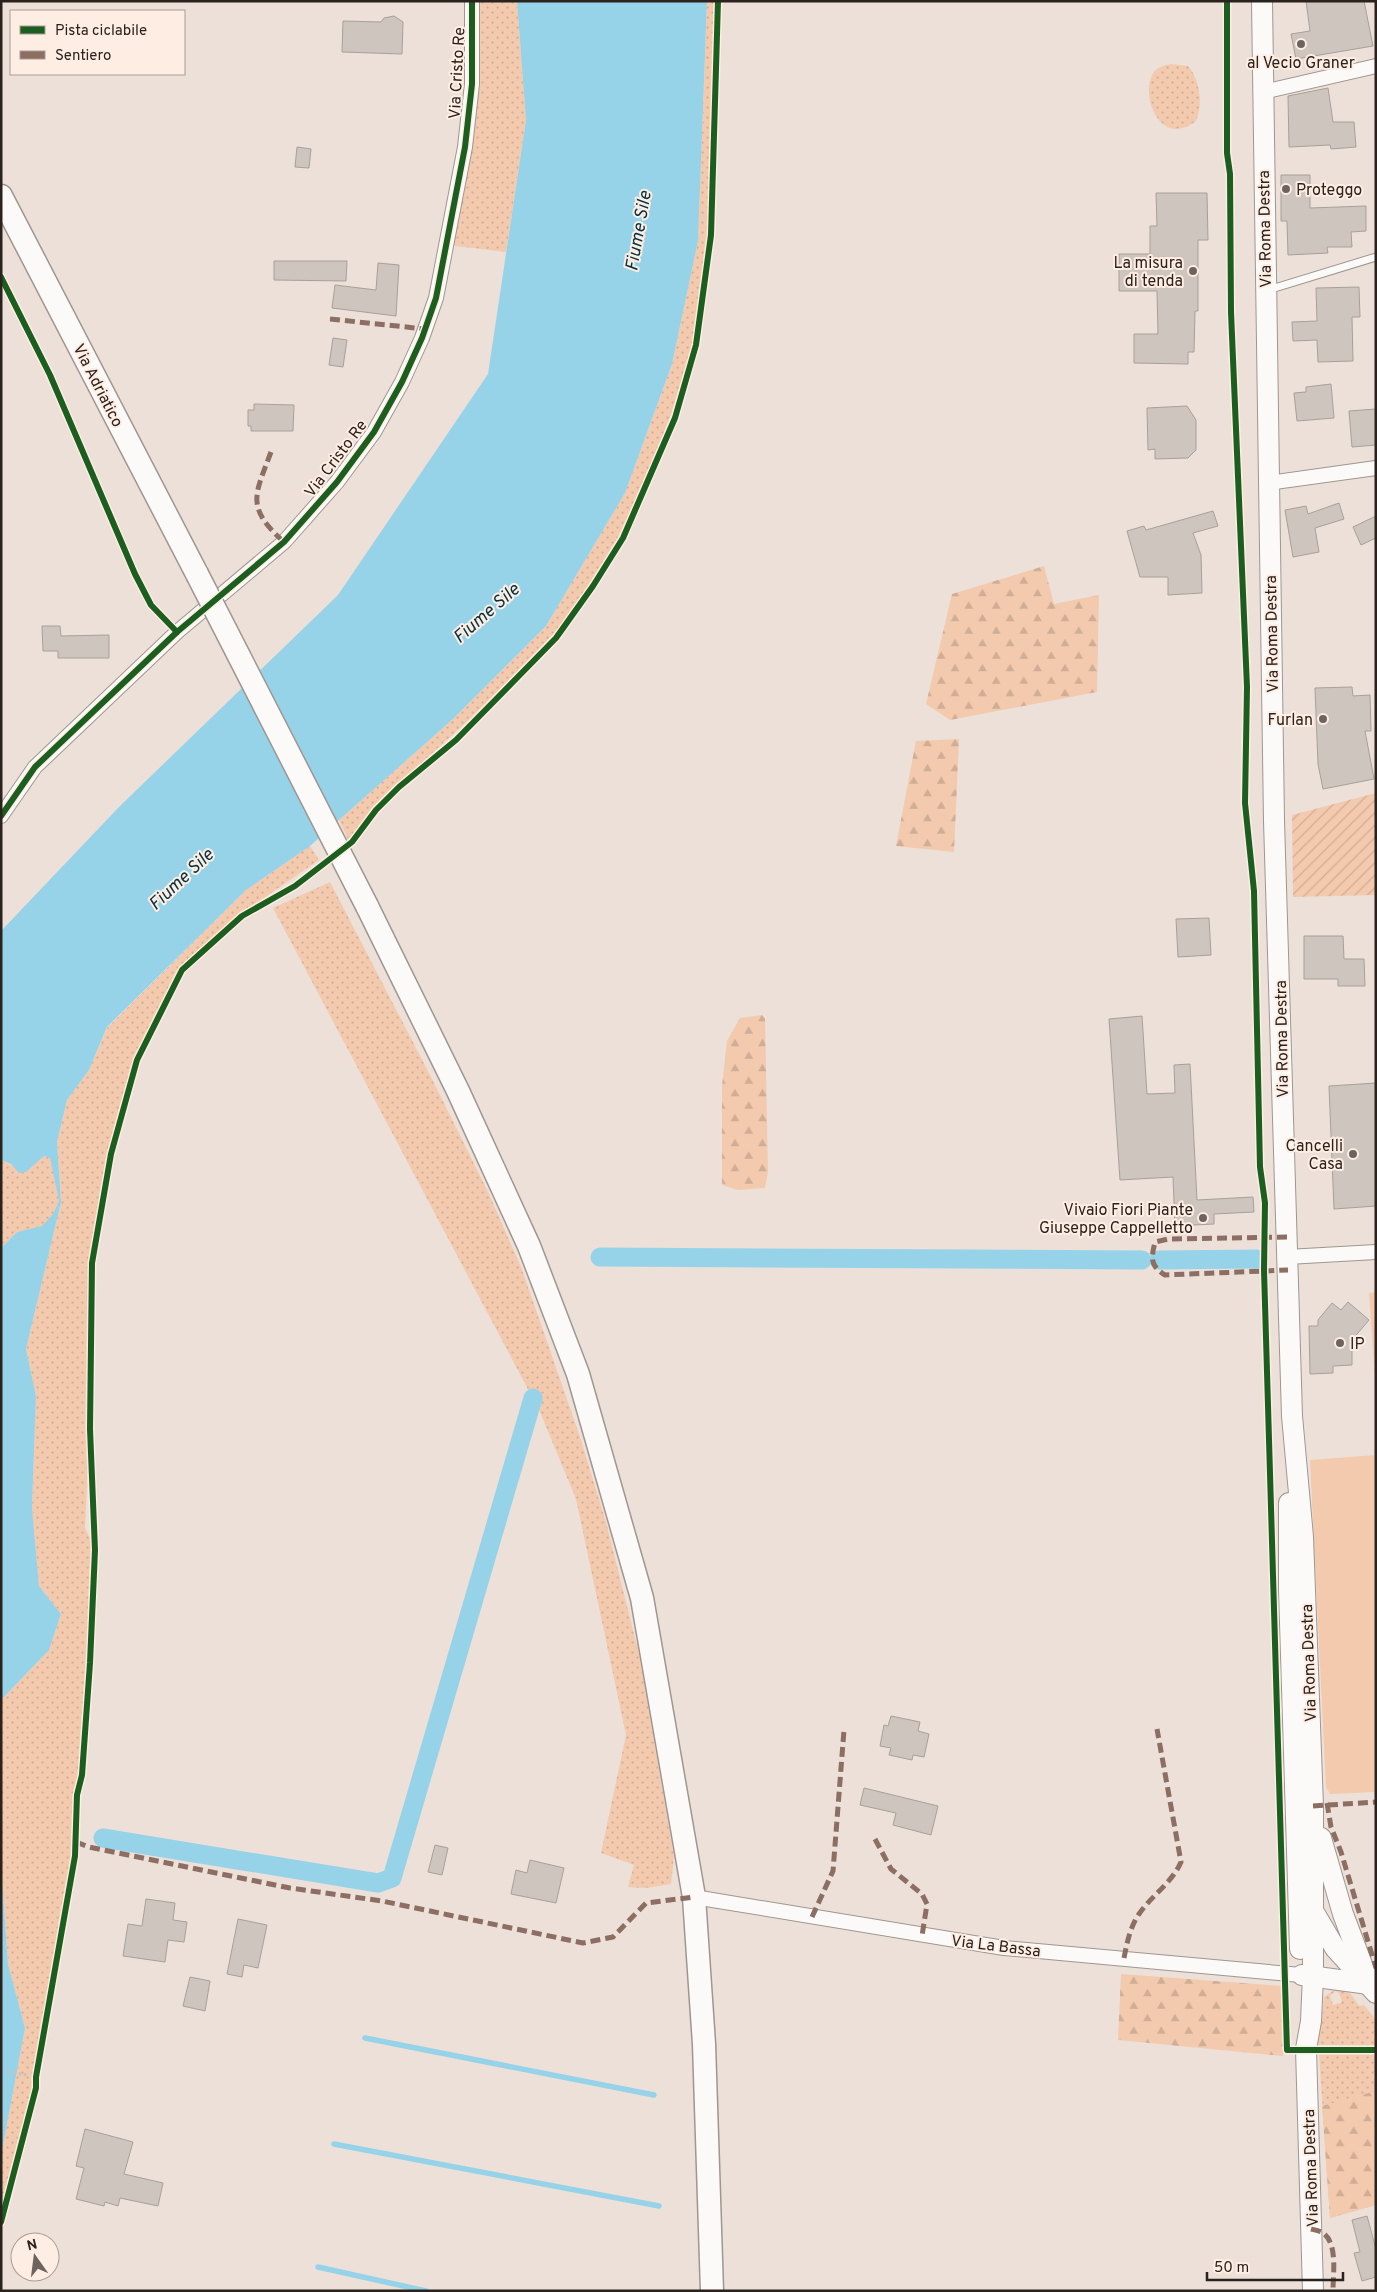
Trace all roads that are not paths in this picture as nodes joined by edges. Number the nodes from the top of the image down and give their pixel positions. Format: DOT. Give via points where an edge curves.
graph roads {
  1 [pos="472,1"];
  2 [pos="1262,1"];
  3 [pos="1376,66"];
  4 [pos="1263,92"];
  5 [pos="1,196"];
  6 [pos="1376,257"];
  7 [pos="1265,291"];
  8 [pos="1376,468"];
  9 [pos="1268,482"];
  10 [pos="1,816"];
  11 [pos="1376,1252"];
  12 [pos="1287,1257"];
  13 [pos="1292,1416"];
  14 [pos="1292,1674"];
  15 [pos="1313,1806"];
  16 [pos="694,1897"];
  17 [pos="1313,1910"];
  18 [pos="1307,1975"];
  19 [pos="1372,1988"];
  20 [pos="712,2291"];
  21 [pos="1312,2291"];
  1 -- 10 [label="street, Via Cristo Re" via="472,84 465,147 436,298 402,382 374,432 337,482 284,542 177,632 35,767"];
  2 -- 4 [label="street, Via Roma Destra"];
  3 -- 4 [label="street"];
  4 -- 7 [label="street, Via Roma Destra"];
  5 -- 16 [label="main road, Via Adriatico, bridge" via="367,906 458,1090 529,1246 578,1374 642,1598"];
  6 -- 7 [label="lane"];
  7 -- 9 [label="street, Via Roma Destra"];
  8 -- 9 [label="street"];
  9 -- 12 [label="street, Via Roma Destra"];
  11 -- 12 [label="street"];
  12 -- 13 [label="street, Via Roma Destra"];
  13 -- 14 [label="street, Via Roma Destra" via="1288,1519"];
  13 -- 15 [label="street, Via Roma Destra" via="1303,1537"];
  14 -- 17 [label="street, Via Roma Destra" via="1300,1705 1306,1871"];
  14 -- 18 [label="street, Via Roma Destra"];
  15 -- 17 [label="street, Via Roma Destra"];
  15 -- 19 [label="street" via="1325,1856"];
  16 -- 18 [label="street, Via La Bassa" via="1004,1948"];
  16 -- 20 [label="main road, Via Adriatico" via="704,2044"];
  17 -- 18 [label="street, Via Roma Destra"];
  17 -- 19 [label="street" via="1335,1948"];
  18 -- 19 [label="street"];
  18 -- 21 [label="street, Via Roma Destra" via="1301,2021 1307,2044"];
}
